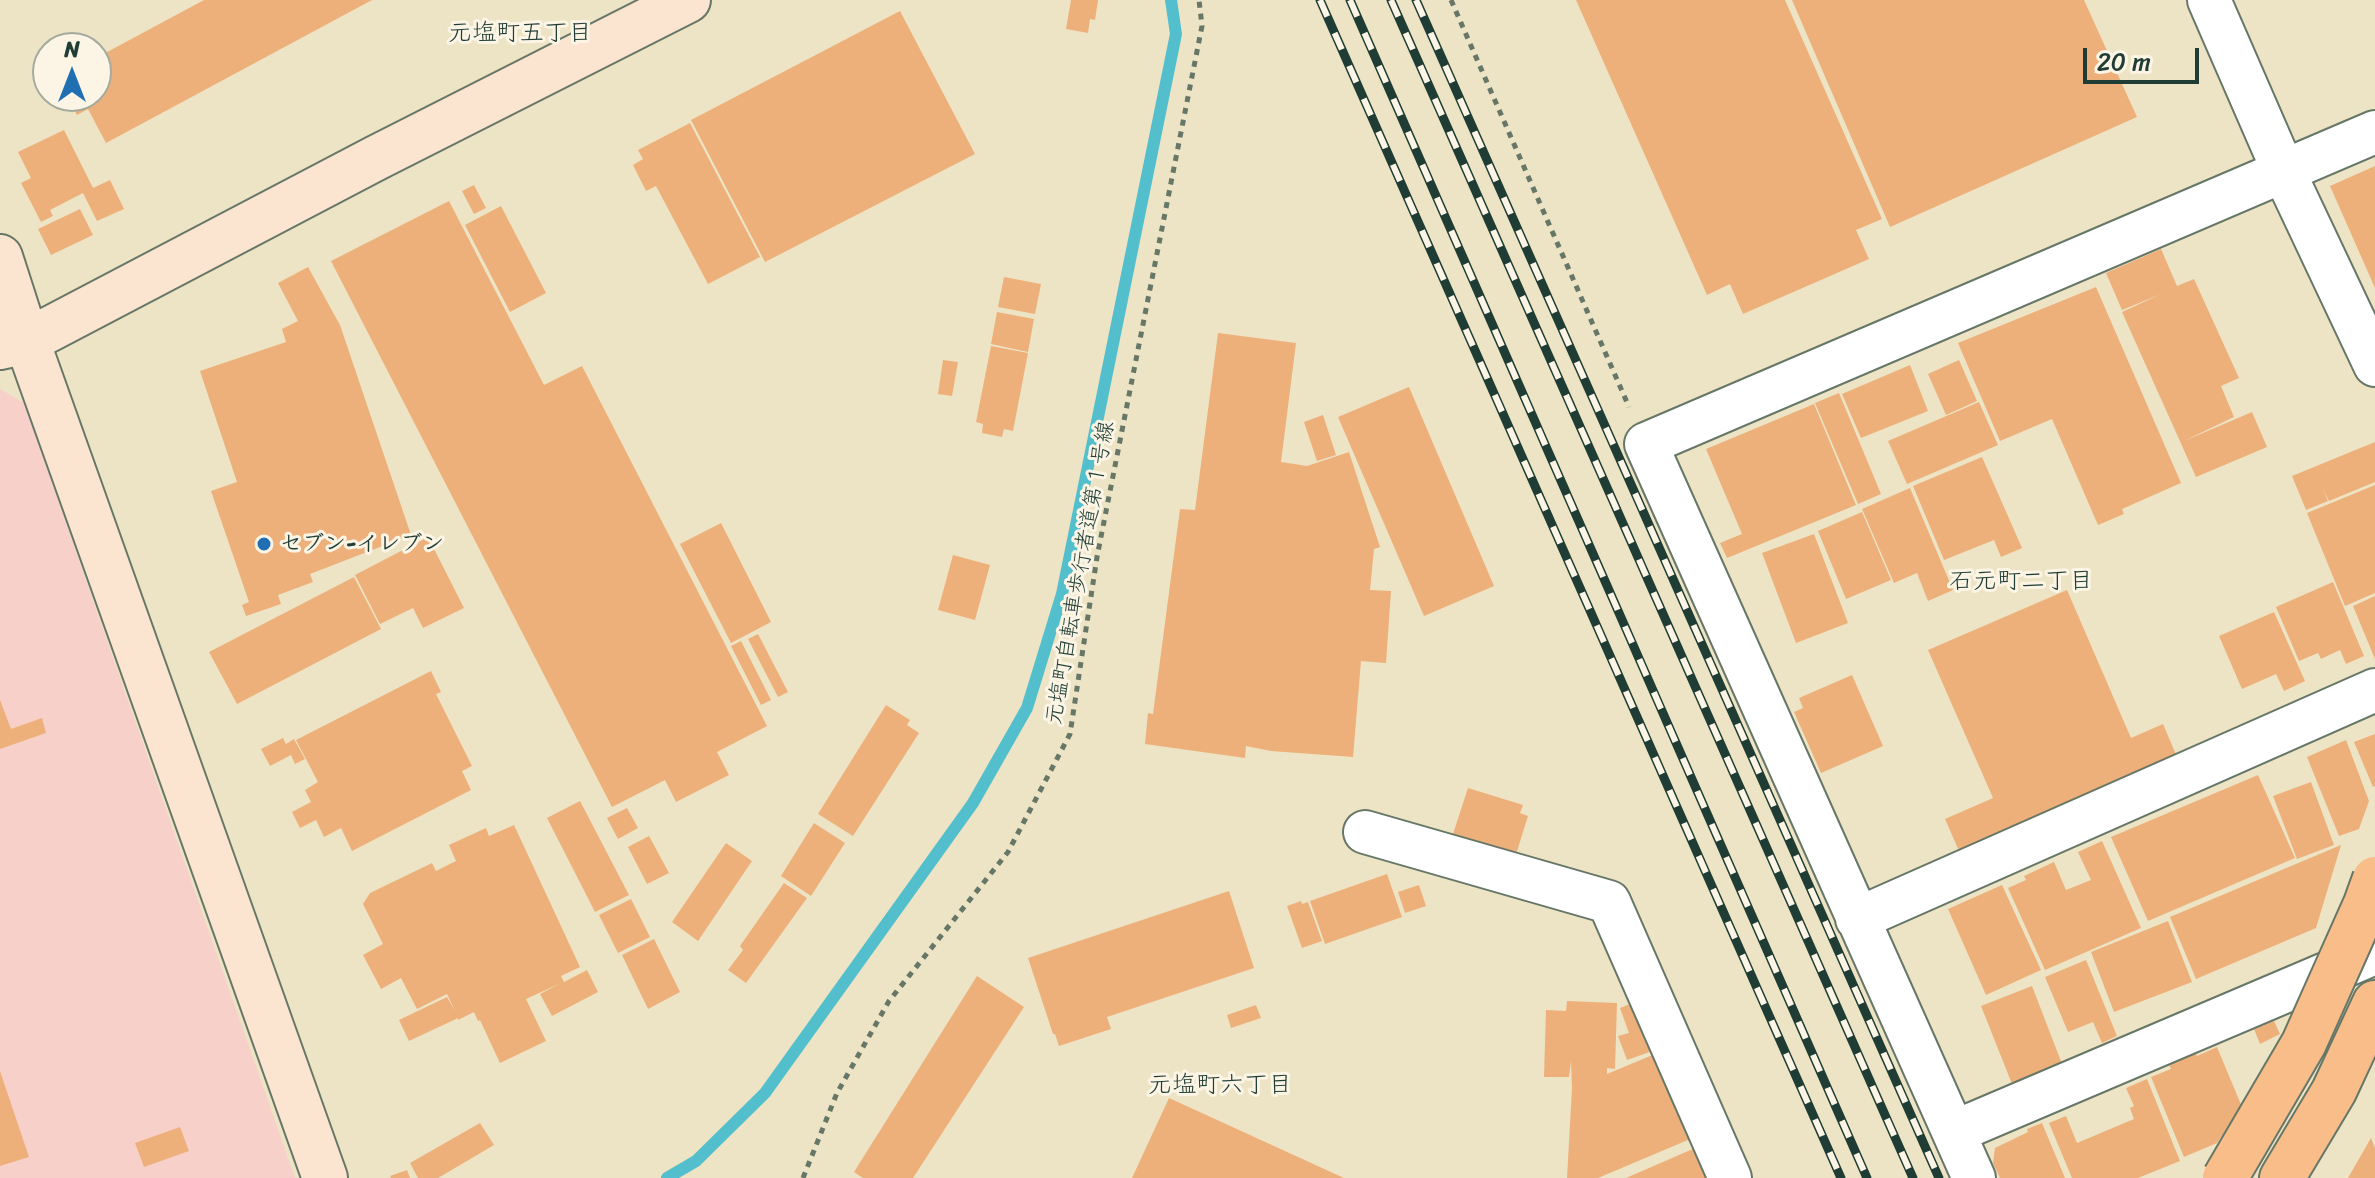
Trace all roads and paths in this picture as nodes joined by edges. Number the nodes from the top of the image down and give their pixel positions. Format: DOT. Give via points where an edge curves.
graph roads {
  1 [pos="688,0"];
  2 [pos="1199,0"];
  3 [pos="1451,0"];
  4 [pos="2209,0"];
  5 [pos="2375,132"];
  6 [pos="2283,170"];
  7 [pos="0,257"];
  8 [pos="14,344"];
  9 [pos="2375,365"];
  10 [pos="1646,444"];
  11 [pos="2375,690"];
  12 [pos="1365,832"];
  13 [pos="2375,879"];
  14 [pos="1857,919"];
  15 [pos="2375,953"];
  16 [pos="2375,1003"];
  17 [pos="1954,1132"];
  18 [pos="325,1178"];
  19 [pos="803,1178"];
  20 [pos="1730,1178"];
  21 [pos="1974,1178"];
  22 [pos="2225,1178"];
  23 [pos="2282,1178"];
  1 -- 8 [label="street"];
  2 -- 19 [label="path, 元塩町自転車歩行者道第１号線" via="1202,26 1097,557 1070,734 1008,852 889,1001 837,1093"];
  3 -- 10 [label="path"];
  4 -- 6 [label="street"];
  5 -- 6 [label="street"];
  6 -- 9 [label="street"];
  6 -- 10 [label="street"];
  7 -- 8 [label="street"];
  8 -- 18 [label="street"];
  10 -- 14 [label="street"];
  11 -- 14 [label="street"];
  12 -- 20 [label="street" via="1609,902"];
  13 -- 22 [label="highway, bridge" via="2304,1043"];
  14 -- 17 [label="street"];
  15 -- 17 [label="street"];
  16 -- 23 [label="highway" via="2334,1091"];
  17 -- 21 [label="street"];
}
